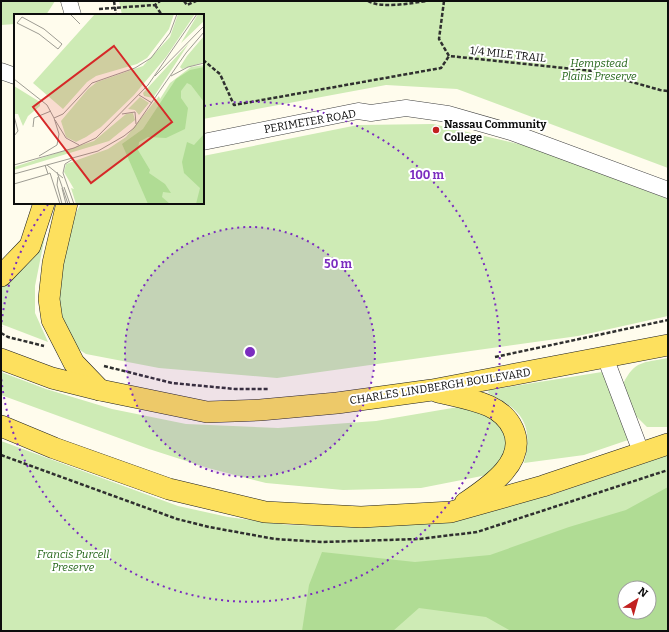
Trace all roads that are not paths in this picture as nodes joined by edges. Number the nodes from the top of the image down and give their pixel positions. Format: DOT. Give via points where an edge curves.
graph roads {
  1 [pos="69,1"];
  2 [pos="73,14"];
  3 [pos="1,71"];
  4 [pos="14,76"];
  5 [pos="204,142"];
  6 [pos="668,190"];
  7 [pos="44,204"];
  8 [pos="67,204"];
  9 [pos="1,276"];
  10 [pos="668,345"];
  11 [pos="605,357"];
  12 [pos="1,359"];
  13 [pos="100,390"];
  14 [pos="432,390"];
  15 [pos="1,426"];
  16 [pos="1,434"];
  17 [pos="668,444"];
  18 [pos="54,448"];
  19 [pos="641,452"];
  20 [pos="451,512"];
  1 -- 2 [label="street"];
  3 -- 4 [label="street"];
  5 -- 6 [label="street, PERIMETER ROAD" via="358,111 371,113 406,108 448,114 510,132"];
  7 -- 9 [label="main road" via="30,246"];
  8 -- 13 [label="main road" via="52,263 49,299 52,320 68,355"];
  10 -- 11 [label="main road, CHARLES LINDBERGH BOULEVARD"];
  11 -- 14 [label="main road, CHARLES LINDBERGH BOULEVARD"];
  11 -- 19 [label="street"];
  12 -- 13 [label="main road, CHARLES LINDBERGH BOULEVARD" via="52,378"];
  13 -- 14 [label="main road, CHARLES LINDBERGH BOULEVARD" via="207,412 337,403"];
  14 -- 20 [label="main road" via="490,406 509,421 515,434 513,457 506,469 487,488"];
  15 -- 18 [label="main road"];
  16 -- 18 [label="street"];
  17 -- 19 [label="main road"];
  18 -- 20 [label="main road" via="169,489 265,512 361,517"];
  19 -- 20 [label="main road" via="543,486"];
}
